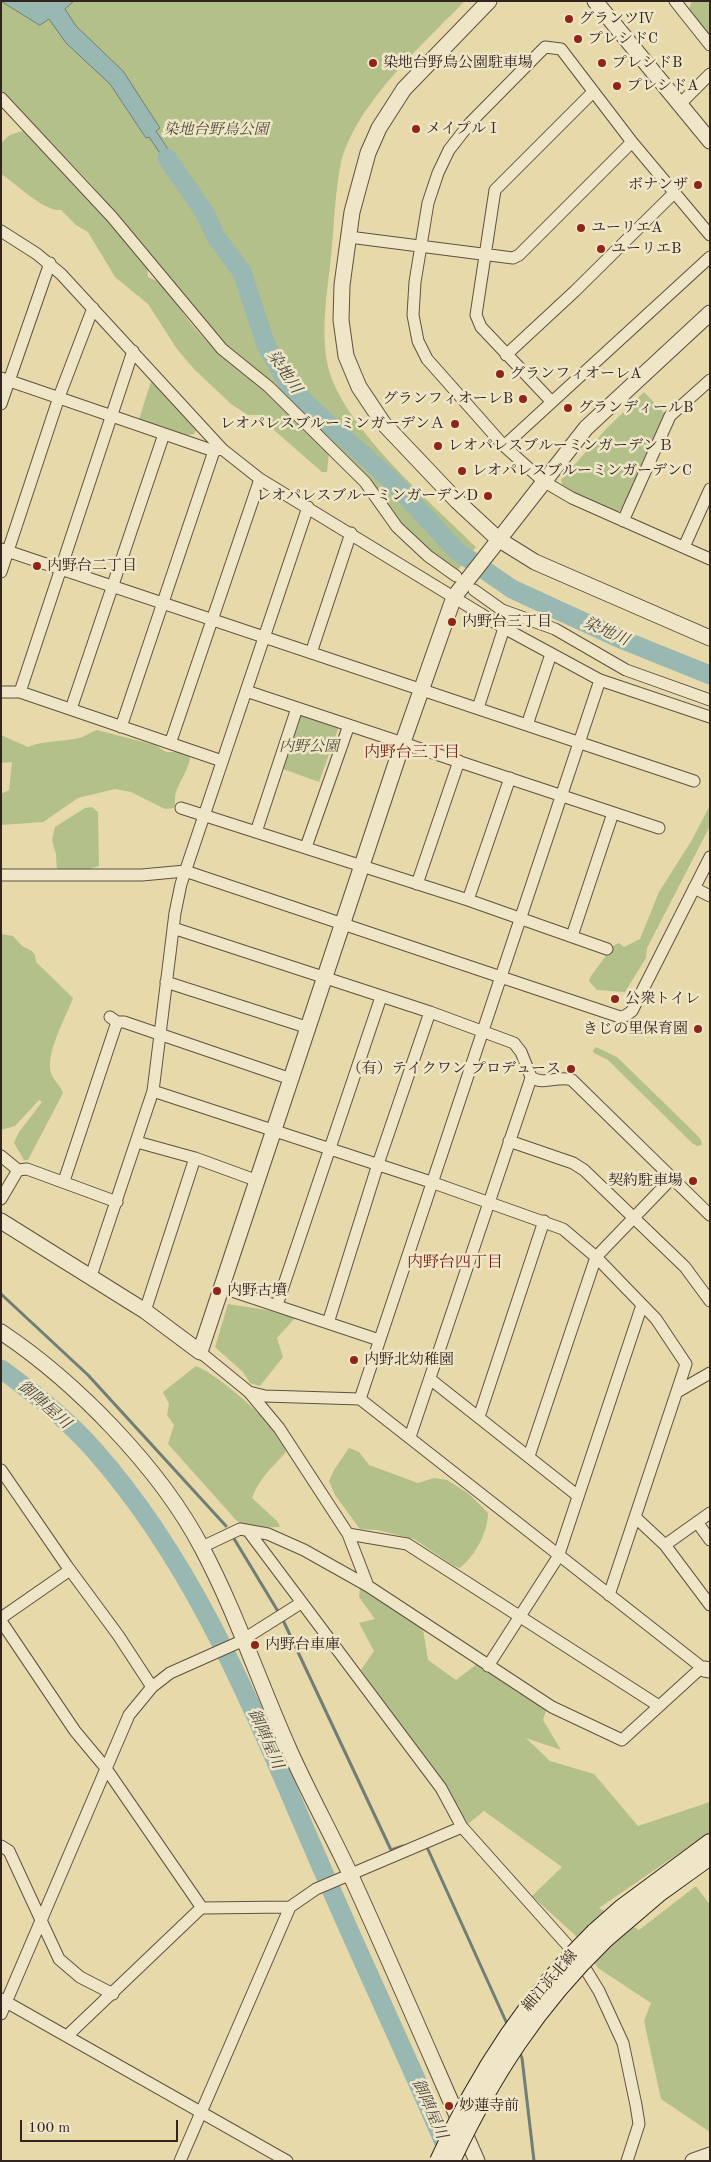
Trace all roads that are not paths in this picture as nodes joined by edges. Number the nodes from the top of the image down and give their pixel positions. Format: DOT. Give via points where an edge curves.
graph roads {
  1 [pos="489,1"];
  2 [pos="595,1"];
  3 [pos="680,3"];
  4 [pos="710,45"];
  5 [pos="710,74"];
  6 [pos="593,92"];
  7 [pos="1,98"];
  8 [pos="679,105"];
  9 [pos="710,141"];
  10 [pos="632,142"];
  11 [pos="674,193"];
  12 [pos="2,233"];
  13 [pos="710,235"];
  14 [pos="349,237"];
  15 [pos="420,247"];
  16 [pos="484,256"];
  17 [pos="710,257"];
  18 [pos="50,263"];
  19 [pos="93,308"];
  20 [pos="710,313"];
  21 [pos="133,352"];
  22 [pos="506,355"];
  23 [pos="5,380"];
  24 [pos="710,380"];
  25 [pos="59,397"];
  26 [pos="551,401"];
  27 [pos="1,404"];
  28 [pos="110,415"];
  29 [pos="207,432"];
  30 [pos="164,434"];
  31 [pos="185,441"];
  32 [pos="504,446"];
  33 [pos="218,450"];
  34 [pos="260,479"];
  35 [pos="542,481"];
  36 [pos="710,489"];
  37 [pos="308,507"];
  38 [pos="623,520"];
  39 [pos="351,533"];
  40 [pos="498,539"];
  41 [pos="684,548"];
  42 [pos="5,550"];
  43 [pos="710,559"];
  44 [pos="60,569"];
  45 [pos="1,572"];
  46 [pos="466,581"];
  47 [pos="111,586"];
  48 [pos="454,597"];
  49 [pos="163,604"];
  50 [pos="211,620"];
  51 [pos="504,628"];
  52 [pos="264,638"];
  53 [pos="710,638"];
  54 [pos="311,653"];
  55 [pos="552,654"];
  56 [pos="600,680"];
  57 [pos="420,689"];
  58 [pos="246,691"];
  59 [pos="1,692"];
  60 [pos="20,692"];
  61 [pos="710,700"];
  62 [pos="297,708"];
  63 [pos="478,708"];
  64 [pos="71,709"];
  65 [pos="710,717"];
  66 [pos="349,725"];
  67 [pos="527,725"];
  68 [pos="121,727"];
  69 [pos="171,742"];
  70 [pos="403,742"];
  71 [pos="579,743"];
  72 [pos="222,761"];
  73 [pos="459,761"];
  74 [pos="510,778"];
  75 [pos="694,781"];
  76 [pos="562,796"];
  77 [pos="181,808"];
  78 [pos="613,813"];
  79 [pos="204,815"];
  80 [pos="659,828"];
  81 [pos="256,832"];
  82 [pos="306,847"];
  83 [pos="710,857"];
  84 [pos="362,866"];
  85 [pos="186,871"];
  86 [pos="1,875"];
  87 [pos="417,884"];
  88 [pos="694,888"];
  89 [pos="710,896"];
  90 [pos="468,900"];
  91 [pos="521,918"];
  92 [pos="342,924"];
  93 [pos="173,928"];
  94 [pos="572,936"];
  95 [pos="607,948"];
  96 [pos="500,976"];
  97 [pos="325,980"];
  98 [pos="166,982"];
  99 [pos="381,997"];
  100 [pos="430,1012"];
  101 [pos="308,1028"];
  102 [pos="482,1031"];
  103 [pos="159,1034"];
  104 [pos="531,1078"];
  105 [pos="291,1079"];
  106 [pos="542,1081"];
  107 [pos="153,1092"];
  108 [pos="526,1093"];
  109 [pos="274,1130"];
  110 [pos="509,1141"];
  111 [pos="137,1142"];
  112 [pos="329,1148"];
  113 [pos="1,1156"];
  114 [pos="195,1158"];
  115 [pos="378,1164"];
  116 [pos="18,1170"];
  117 [pos="673,1177"];
  118 [pos="258,1180"];
  119 [pos="64,1181"];
  120 [pos="431,1182"];
  121 [pos="3,1192"];
  122 [pos="488,1201"];
  123 [pos="117,1202"];
  124 [pos="710,1215"];
  125 [pos="634,1216"];
  126 [pos="1,1221"];
  127 [pos="544,1221"];
  128 [pos="596,1257"];
  129 [pos="91,1276"];
  130 [pos="223,1288"];
  131 [pos="710,1301"];
  132 [pos="276,1305"];
  133 [pos="642,1305"];
  134 [pos="145,1311"];
  135 [pos="328,1323"];
  136 [pos="1,1332"];
  137 [pos="379,1340"];
  138 [pos="200,1352"];
  139 [pos="686,1364"];
  140 [pos="710,1373"];
  141 [pos="430,1379"];
  142 [pos="696,1381"];
  143 [pos="248,1392"];
  144 [pos="677,1392"];
  145 [pos="360,1399"];
  146 [pos="479,1417"];
  147 [pos="410,1437"];
  148 [pos="529,1456"];
  149 [pos="1,1470"];
  150 [pos="578,1496"];
  151 [pos="710,1513"];
  152 [pos="635,1517"];
  153 [pos="697,1522"];
  154 [pos="249,1532"];
  155 [pos="348,1534"];
  156 [pos="710,1540"];
  157 [pos="665,1545"];
  158 [pos="202,1547"];
  159 [pos="558,1556"];
  160 [pos="70,1570"];
  161 [pos="368,1586"];
  162 [pos="608,1595"];
  163 [pos="301,1603"];
  164 [pos="710,1605"];
  165 [pos="520,1617"];
  166 [pos="2,1623"];
  167 [pos="242,1640"];
  168 [pos="488,1666"];
  169 [pos="705,1669"];
  170 [pos="152,1687"];
  171 [pos="658,1706"];
  172 [pos="105,1767"];
  173 [pos="462,1827"];
  174 [pos="710,1842"];
  175 [pos="1,1846"];
  176 [pos="710,1857"];
  177 [pos="350,1874"];
  178 [pos="290,1907"];
  179 [pos="202,1908"];
  180 [pos="40,1920"];
  181 [pos="600,1936"];
  182 [pos="113,1994"];
  183 [pos="4,2001"];
  184 [pos="1,2014"];
  185 [pos="68,2035"];
  186 [pos="201,2111"];
  187 [pos="710,2154"];
  188 [pos="180,2161"];
  189 [pos="287,2161"];
  190 [pos="438,2161"];
  191 [pos="452,2161"];
  192 [pos="477,2161"];
  193 [pos="627,2161"];
  194 [pos="693,2161"];
  1 -- 14 [label="street" via="404,89 379,128 360,175"];
  2 -- 8 [label="street"];
  3 -- 4 [label="street"];
  5 -- 8 [label="street"];
  6 -- 10 [label="street"];
  6 -- 15 [label="street" via="561,49 545,47 470,123 449,150 429,197"];
  6 -- 16 [label="street" via="495,190"];
  7 -- 46 [label="street" via="112,217 222,349 269,386 361,478 397,527 428,556"];
  8 -- 9 [label="street"];
  10 -- 11 [label="street"];
  10 -- 16 [label="street" via="516,257"];
  11 -- 13 [label="street"];
  11 -- 22 [label="street" via="576,291"];
  12 -- 18 [label="street"];
  14 -- 15 [label="street"];
  14 -- 40 [label="street" via="340,320 351,370 383,423"];
  15 -- 16 [label="street"];
  15 -- 32 [label="street" via="413,316 420,346 427,359"];
  16 -- 22 [label="street" via="476,318"];
  17 -- 26 [label="street"];
  18 -- 19 [label="street"];
  18 -- 23 [label="street"];
  19 -- 21 [label="street"];
  19 -- 25 [label="street"];
  20 -- 35 [label="street" via="586,428"];
  21 -- 28 [label="street"];
  21 -- 29 [label="street"];
  22 -- 26 [label="street"];
  23 -- 25 [label="street"];
  23 -- 27 [label="street"];
  24 -- 38 [label="street" via="670,416"];
  25 -- 28 [label="street"];
  25 -- 42 [label="street"];
  26 -- 32 [label="street"];
  28 -- 30 [label="street"];
  28 -- 44 [label="street"];
  29 -- 31 [label="street"];
  29 -- 33 [label="street"];
  30 -- 31 [label="street"];
  30 -- 47 [label="street"];
  31 -- 33 [label="street"];
  32 -- 35 [label="street"];
  33 -- 34 [label="street"];
  33 -- 49 [label="street"];
  34 -- 37 [label="street"];
  34 -- 50 [label="street"];
  35 -- 38 [label="street"];
  35 -- 40 [label="street"];
  36 -- 41 [label="street"];
  37 -- 39 [label="street"];
  37 -- 52 [label="street"];
  38 -- 41 [label="street"];
  39 -- 48 [label="street"];
  39 -- 54 [label="street"];
  40 -- 46 [label="street"];
  40 -- 53 [label="street" via="535,562"];
  41 -- 43 [label="street"];
  42 -- 44 [label="street"];
  42 -- 45 [label="street"];
  44 -- 47 [label="street"];
  44 -- 60 [label="street"];
  46 -- 48 [label="street"];
  46 -- 61 [label="street" via="502,610 555,629 626,670"];
  47 -- 49 [label="street"];
  47 -- 64 [label="street"];
  48 -- 51 [label="street"];
  48 -- 57 [label="street"];
  49 -- 50 [label="street"];
  49 -- 68 [label="street"];
  50 -- 52 [label="street"];
  50 -- 69 [label="street"];
  51 -- 55 [label="street"];
  51 -- 63 [label="street"];
  52 -- 54 [label="street"];
  52 -- 58 [label="street"];
  54 -- 57 [label="street"];
  55 -- 56 [label="street"];
  55 -- 67 [label="street"];
  56 -- 65 [label="street"];
  56 -- 71 [label="street"];
  57 -- 63 [label="street"];
  57 -- 70 [label="street"];
  58 -- 62 [label="street"];
  58 -- 72 [label="street"];
  59 -- 60 [label="street"];
  60 -- 64 [label="street"];
  62 -- 66 [label="street"];
  62 -- 81 [label="street"];
  63 -- 67 [label="street"];
  64 -- 68 [label="street"];
  66 -- 70 [label="street"];
  66 -- 82 [label="street"];
  67 -- 71 [label="street"];
  68 -- 69 [label="street"];
  69 -- 72 [label="street"];
  70 -- 73 [label="street"];
  70 -- 84 [label="street"];
  71 -- 75 [label="street"];
  71 -- 76 [label="street"];
  72 -- 79 [label="street"];
  73 -- 74 [label="street"];
  73 -- 87 [label="street"];
  74 -- 76 [label="street"];
  74 -- 90 [label="street"];
  76 -- 78 [label="street"];
  76 -- 91 [label="street"];
  77 -- 79 [label="street"];
  78 -- 80 [label="street"];
  78 -- 94 [label="street"];
  79 -- 81 [label="street"];
  79 -- 85 [label="street"];
  81 -- 82 [label="street"];
  82 -- 84 [label="street"];
  83 -- 88 [label="street"];
  84 -- 87 [label="street"];
  84 -- 92 [label="street"];
  85 -- 86 [label="street" via="142,875"];
  85 -- 92 [label="street"];
  85 -- 93 [label="street" via="180,884"];
  87 -- 90 [label="street"];
  88 -- 89 [label="street"];
  88 -- 96 [label="street" via="632,1011 625,1016"];
  90 -- 91 [label="street"];
  91 -- 94 [label="street"];
  91 -- 96 [label="street"];
  92 -- 96 [label="street"];
  92 -- 97 [label="street"];
  93 -- 97 [label="street"];
  93 -- 98 [label="street"];
  94 -- 95 [label="street"];
  96 -- 102 [label="street"];
  97 -- 99 [label="street"];
  97 -- 101 [label="street"];
  98 -- 101 [label="street"];
  98 -- 103 [label="street"];
  99 -- 100 [label="street"];
  99 -- 112 [label="street"];
  100 -- 102 [label="street"];
  100 -- 115 [label="street"];
  101 -- 105 [label="street"];
  102 -- 104 [label="street" via="517,1046"];
  102 -- 120 [label="street"];
  103 -- 105 [label="street"];
  103 -- 107 [label="street"];
  103 -- 119 [label="street" via="114,1020"];
  104 -- 106 [label="street"];
  104 -- 108 [label="street"];
  105 -- 109 [label="street"];
  106 -- 108 [label="street"];
  106 -- 117 [label="street" via="572,1080"];
  107 -- 109 [label="street"];
  107 -- 111 [label="street"];
  108 -- 110 [label="street"];
  109 -- 112 [label="street"];
  109 -- 118 [label="street"];
  110 -- 122 [label="street"];
  110 -- 125 [label="street" via="573,1162"];
  111 -- 114 [label="street"];
  111 -- 123 [label="street"];
  112 -- 115 [label="street"];
  112 -- 132 [label="street"];
  113 -- 116 [label="street"];
  114 -- 118 [label="street"];
  114 -- 134 [label="street"];
  115 -- 120 [label="street"];
  115 -- 135 [label="street"];
  116 -- 119 [label="street" via="27,1169"];
  116 -- 121 [label="street"];
  117 -- 124 [label="street"];
  117 -- 125 [label="street"];
  118 -- 130 [label="street"];
  119 -- 123 [label="street"];
  120 -- 122 [label="street"];
  120 -- 137 [label="street"];
  122 -- 127 [label="street"];
  122 -- 141 [label="street"];
  123 -- 129 [label="street"];
  125 -- 128 [label="street"];
  125 -- 131 [label="street" via="685,1266"];
  126 -- 129 [label="street"];
  127 -- 128 [label="street" via="571,1234"];
  127 -- 146 [label="street"];
  128 -- 133 [label="street"];
  128 -- 148 [label="street"];
  129 -- 134 [label="street"];
  130 -- 132 [label="street"];
  130 -- 138 [label="street"];
  132 -- 135 [label="street"];
  133 -- 139 [label="street" via="656,1319"];
  133 -- 150 [label="street"];
  134 -- 138 [label="street"];
  135 -- 137 [label="street"];
  136 -- 158 [label="street" via="48,1367 94,1408 171,1499"];
  137 -- 145 [label="street"];
  138 -- 143 [label="street"];
  139 -- 142 [label="street"];
  139 -- 144 [label="street"];
  140 -- 142 [label="street"];
  141 -- 146 [label="street"];
  141 -- 147 [label="street"];
  142 -- 144 [label="street"];
  143 -- 145 [label="street" via="264,1396"];
  143 -- 155 [label="street" via="279,1428"];
  144 -- 152 [label="street"];
  145 -- 147 [label="street"];
  146 -- 148 [label="street"];
  147 -- 159 [label="street"];
  148 -- 150 [label="street"];
  149 -- 160 [label="street"];
  150 -- 159 [label="street"];
  151 -- 153 [label="street"];
  152 -- 157 [label="street"];
  152 -- 162 [label="street"];
  153 -- 156 [label="street"];
  153 -- 157 [label="street"];
  154 -- 158 [label="street" via="240,1530"];
  154 -- 161 [label="street" via="268,1534 304,1550"];
  154 -- 163 [label="street"];
  155 -- 161 [label="street"];
  155 -- 165 [label="street" via="407,1544"];
  157 -- 164 [label="street"];
  158 -- 167 [label="street"];
  159 -- 162 [label="street"];
  159 -- 165 [label="street"];
  160 -- 166 [label="street"];
  160 -- 170 [label="street"];
  161 -- 168 [label="street"];
  162 -- 169 [label="street"];
  163 -- 167 [label="street"];
  163 -- 173 [label="street" via="441,1788"];
  165 -- 168 [label="street"];
  165 -- 171 [label="street"];
  166 -- 172 [label="street" via="75,1731"];
  167 -- 170 [label="street" via="170,1674"];
  167 -- 177 [label="street" via="289,1749"];
  168 -- 171 [label="street" via="552,1707 622,1740"];
  169 -- 171 [label="street"];
  170 -- 172 [label="street" via="129,1715"];
  172 -- 179 [label="street"];
  172 -- 180 [label="street"];
  173 -- 177 [label="street"];
  173 -- 193 [label="street" via="578,1957 603,1999 623,2043 639,2124"];
  174 -- 181 [label="main road, 細江浜北線" via="621,1908"];
  175 -- 180 [label="street" via="9,1851"];
  176 -- 181 [label="main road, 細江浜北線"];
  177 -- 178 [label="street"];
  177 -- 192 [label="street"];
  178 -- 179 [label="street"];
  178 -- 186 [label="street"];
  179 -- 182 [label="street"];
  180 -- 182 [label="street" via="59,1960 80,1977"];
  180 -- 183 [label="street"];
  181 -- 190 [label="main road, 細江浜北線, bridge" via="542,1986 470,2094"];
  181 -- 191 [label="main road, 細江浜北線, bridge" via="517,2041 485,2093"];
  182 -- 185 [label="street"];
  183 -- 184 [label="street"];
  183 -- 185 [label="street"];
  185 -- 186 [label="street"];
  186 -- 188 [label="street"];
  186 -- 189 [label="street"];
  187 -- 194 [label="street"];
}
